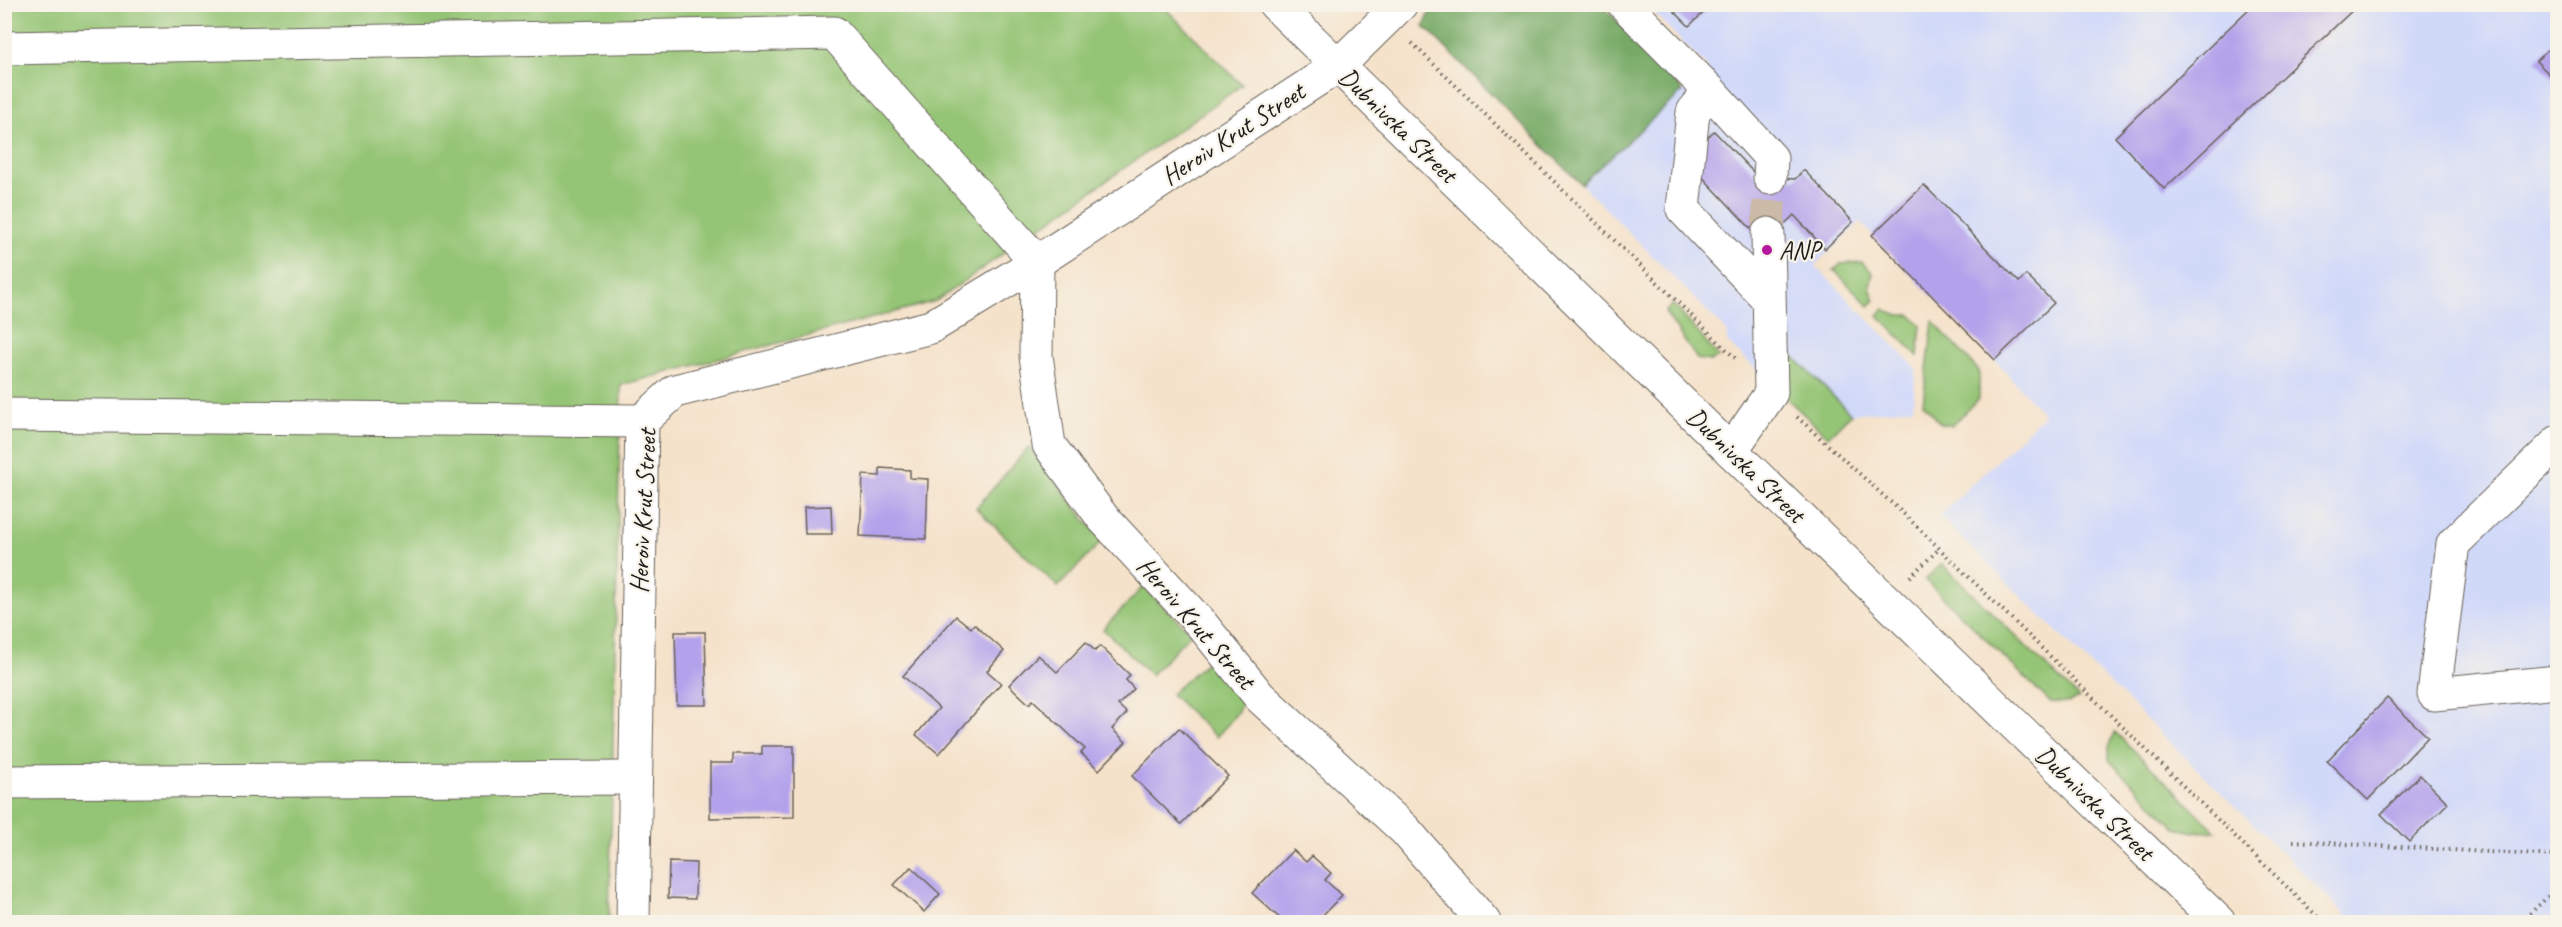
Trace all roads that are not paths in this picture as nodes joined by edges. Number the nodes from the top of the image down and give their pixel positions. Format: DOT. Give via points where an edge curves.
graph roads {
  1 [pos="1275,4"];
  2 [pos="1624,4"];
  3 [pos="1394,11"];
  4 [pos="4,48"];
  5 [pos="1338,66"];
  6 [pos="1710,91"];
  7 [pos="1770,178"];
  8 [pos="1768,234"];
  9 [pos="1037,262"];
  10 [pos="1768,299"];
  11 [pos="4,415"];
  12 [pos="642,421"];
  13 [pos="2558,442"];
  14 [pos="1731,451"];
  15 [pos="2558,682"];
  16 [pos="635,778"];
  17 [pos="4,782"];
  18 [pos="633,922"];
  19 [pos="1484,922"];
  20 [pos="2219,922"];
  1 -- 5 [label="street, Dubnivska Street"];
  2 -- 6 [label="street"];
  3 -- 5 [label="street, Heroiv Krut Street"];
  4 -- 9 [label="street" via="834,33"];
  5 -- 9 [label="street, Heroiv Krut Street"];
  5 -- 14 [label="street, Dubnivska Street"];
  6 -- 7 [label="street" via="1771,158"];
  6 -- 10 [label="street" via="1693,112 1683,209"];
  8 -- 10 [label="street"];
  9 -- 12 [label="street, Heroiv Krut Street" via="932,327 675,391"];
  9 -- 19 [label="street, Heroiv Krut Street" via="1036,356 1049,445 1103,518 1203,626 1260,697 1405,830"];
  10 -- 14 [label="street" via="1771,393"];
  11 -- 12 [label="street"];
  12 -- 16 [label="street, Heroiv Krut Street"];
  13 -- 15 [label="street" via="2453,544 2434,694"];
  14 -- 20 [label="street, Dubnivska Street"];
  16 -- 17 [label="street"];
  16 -- 18 [label="street, Heroiv Krut Street"];
}
